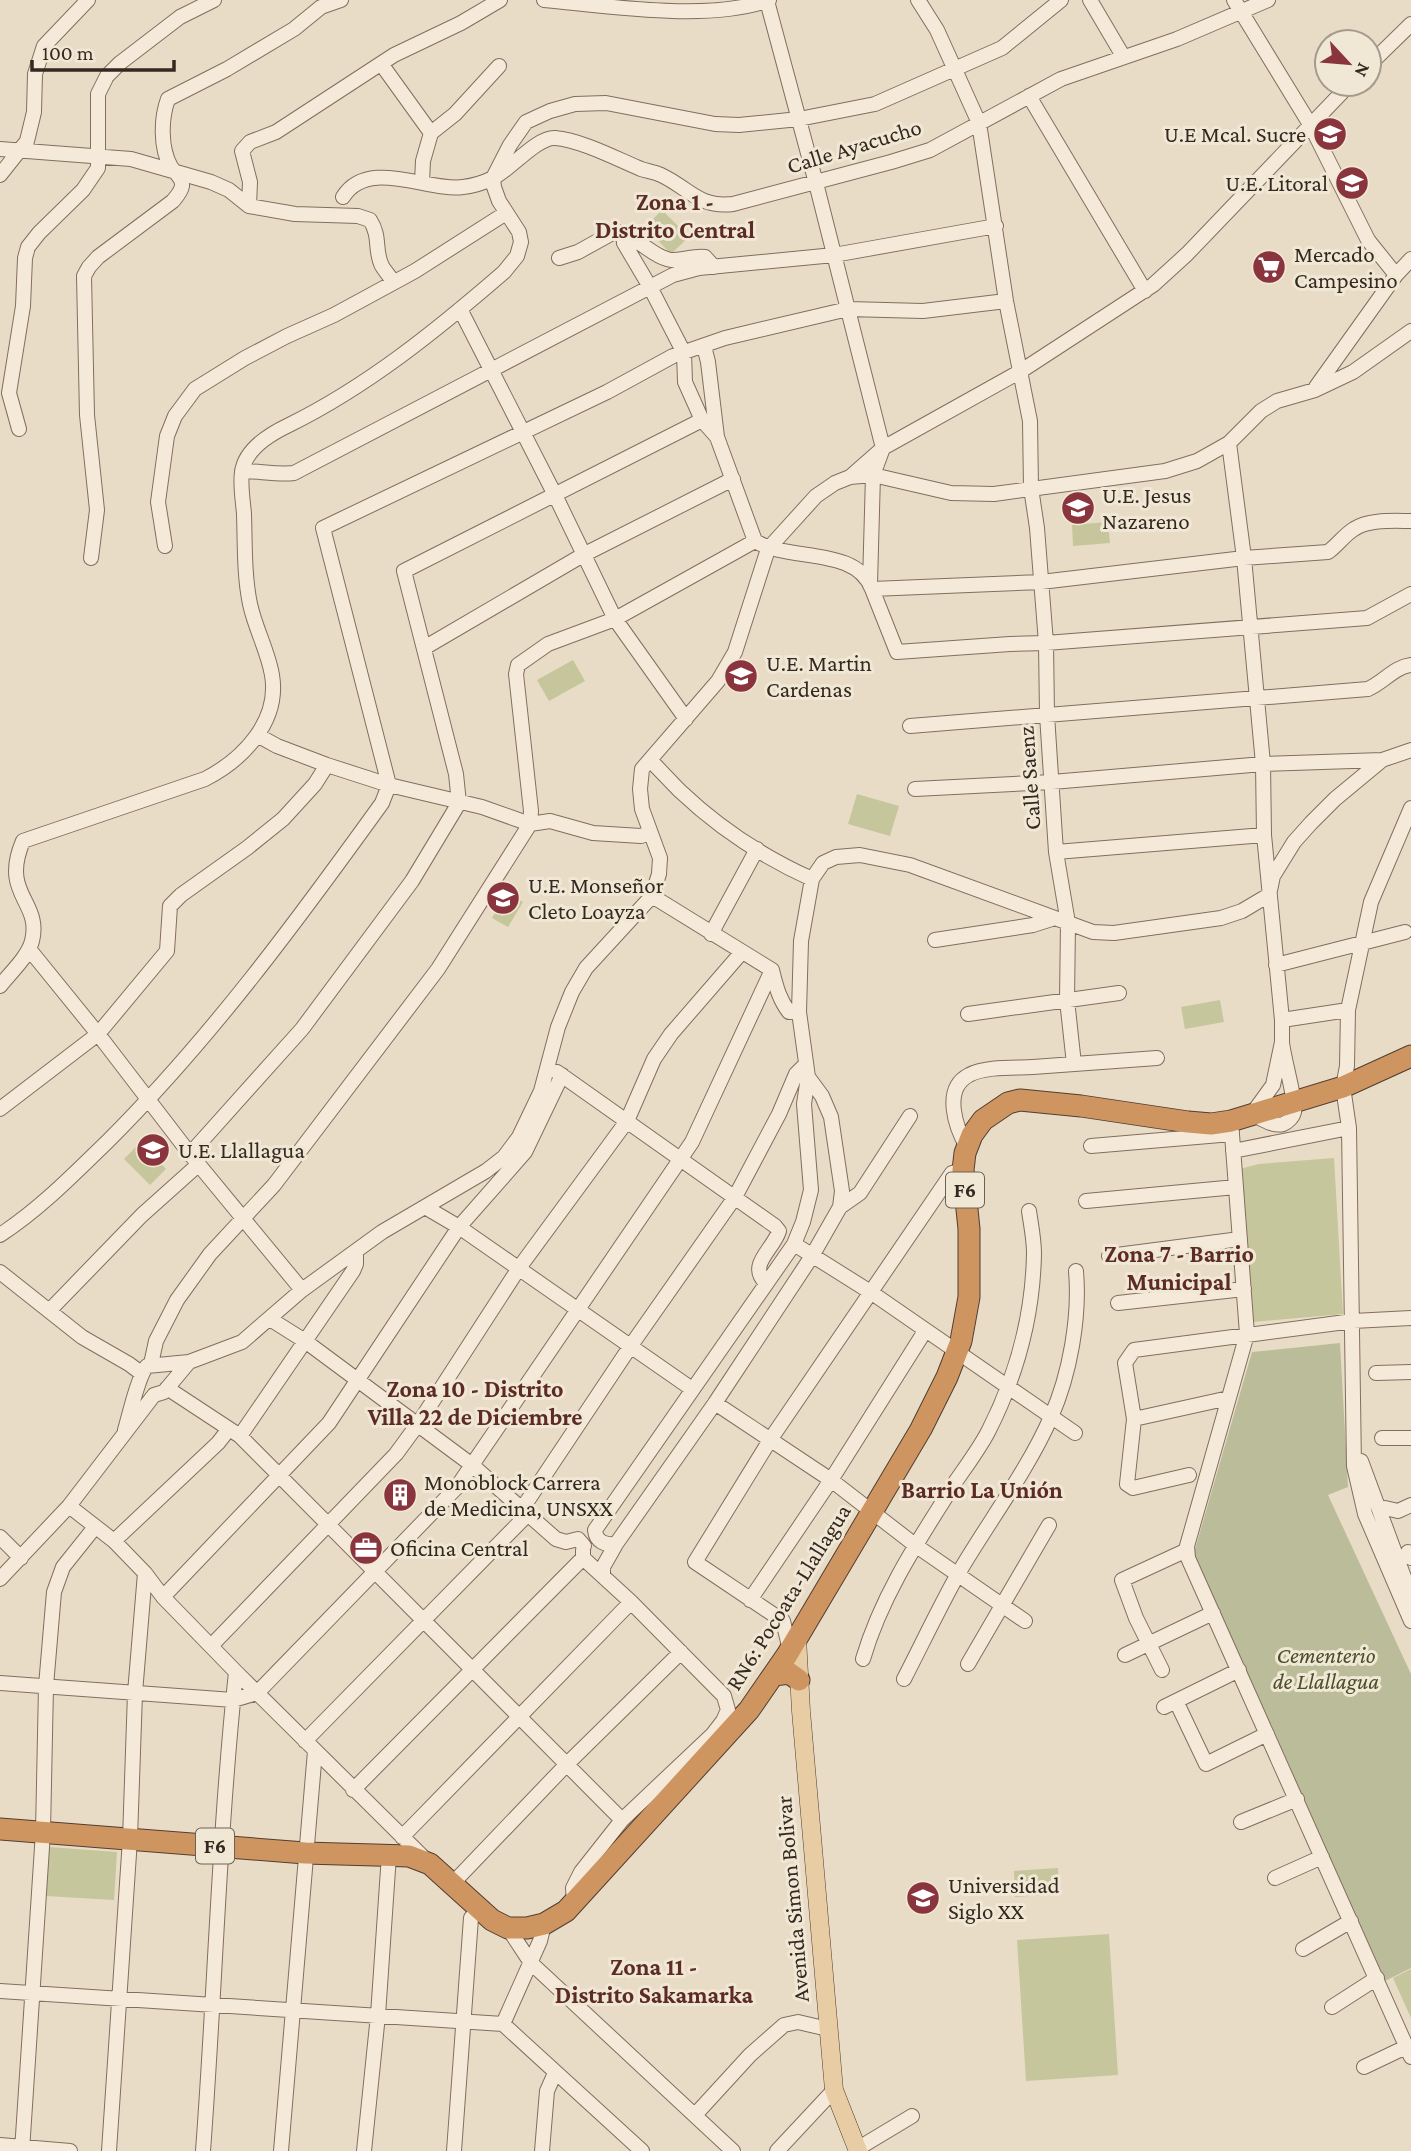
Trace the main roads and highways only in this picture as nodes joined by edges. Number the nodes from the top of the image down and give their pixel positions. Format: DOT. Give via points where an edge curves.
graph roads {
  1 [pos="1411,1056"];
  2 [pos="793,1644"];
  3 [pos="774,1675"];
  4 [pos="799,1680"];
  5 [pos="0,1829"];
  6 [pos="858,2150"];
  1 -- 2 [label="highway, RN6: Pocoata-Llallagua / F6" via="1343,1087 1265,1108 1232,1127 1020,1100 983,1120 967,1147 963,1170 969,1297 958,1353 921,1429"];
  2 -- 3 [label="highway, RN6: Pocoata-Llallagua / F6"];
  2 -- 4 [label="main road, Avenida Simon Bolivar"];
  3 -- 4 [label="highway" via="789,1673"];
  3 -- 5 [label="highway, RN6: Pocoata-Llallagua / F6" via="750,1710 566,1911 527,1928 508,1928 492,1920 430,1864 409,1856 305,1853"];
  4 -- 6 [label="main road, Avenida Simon Bolivar" via="834,2090"];
}
